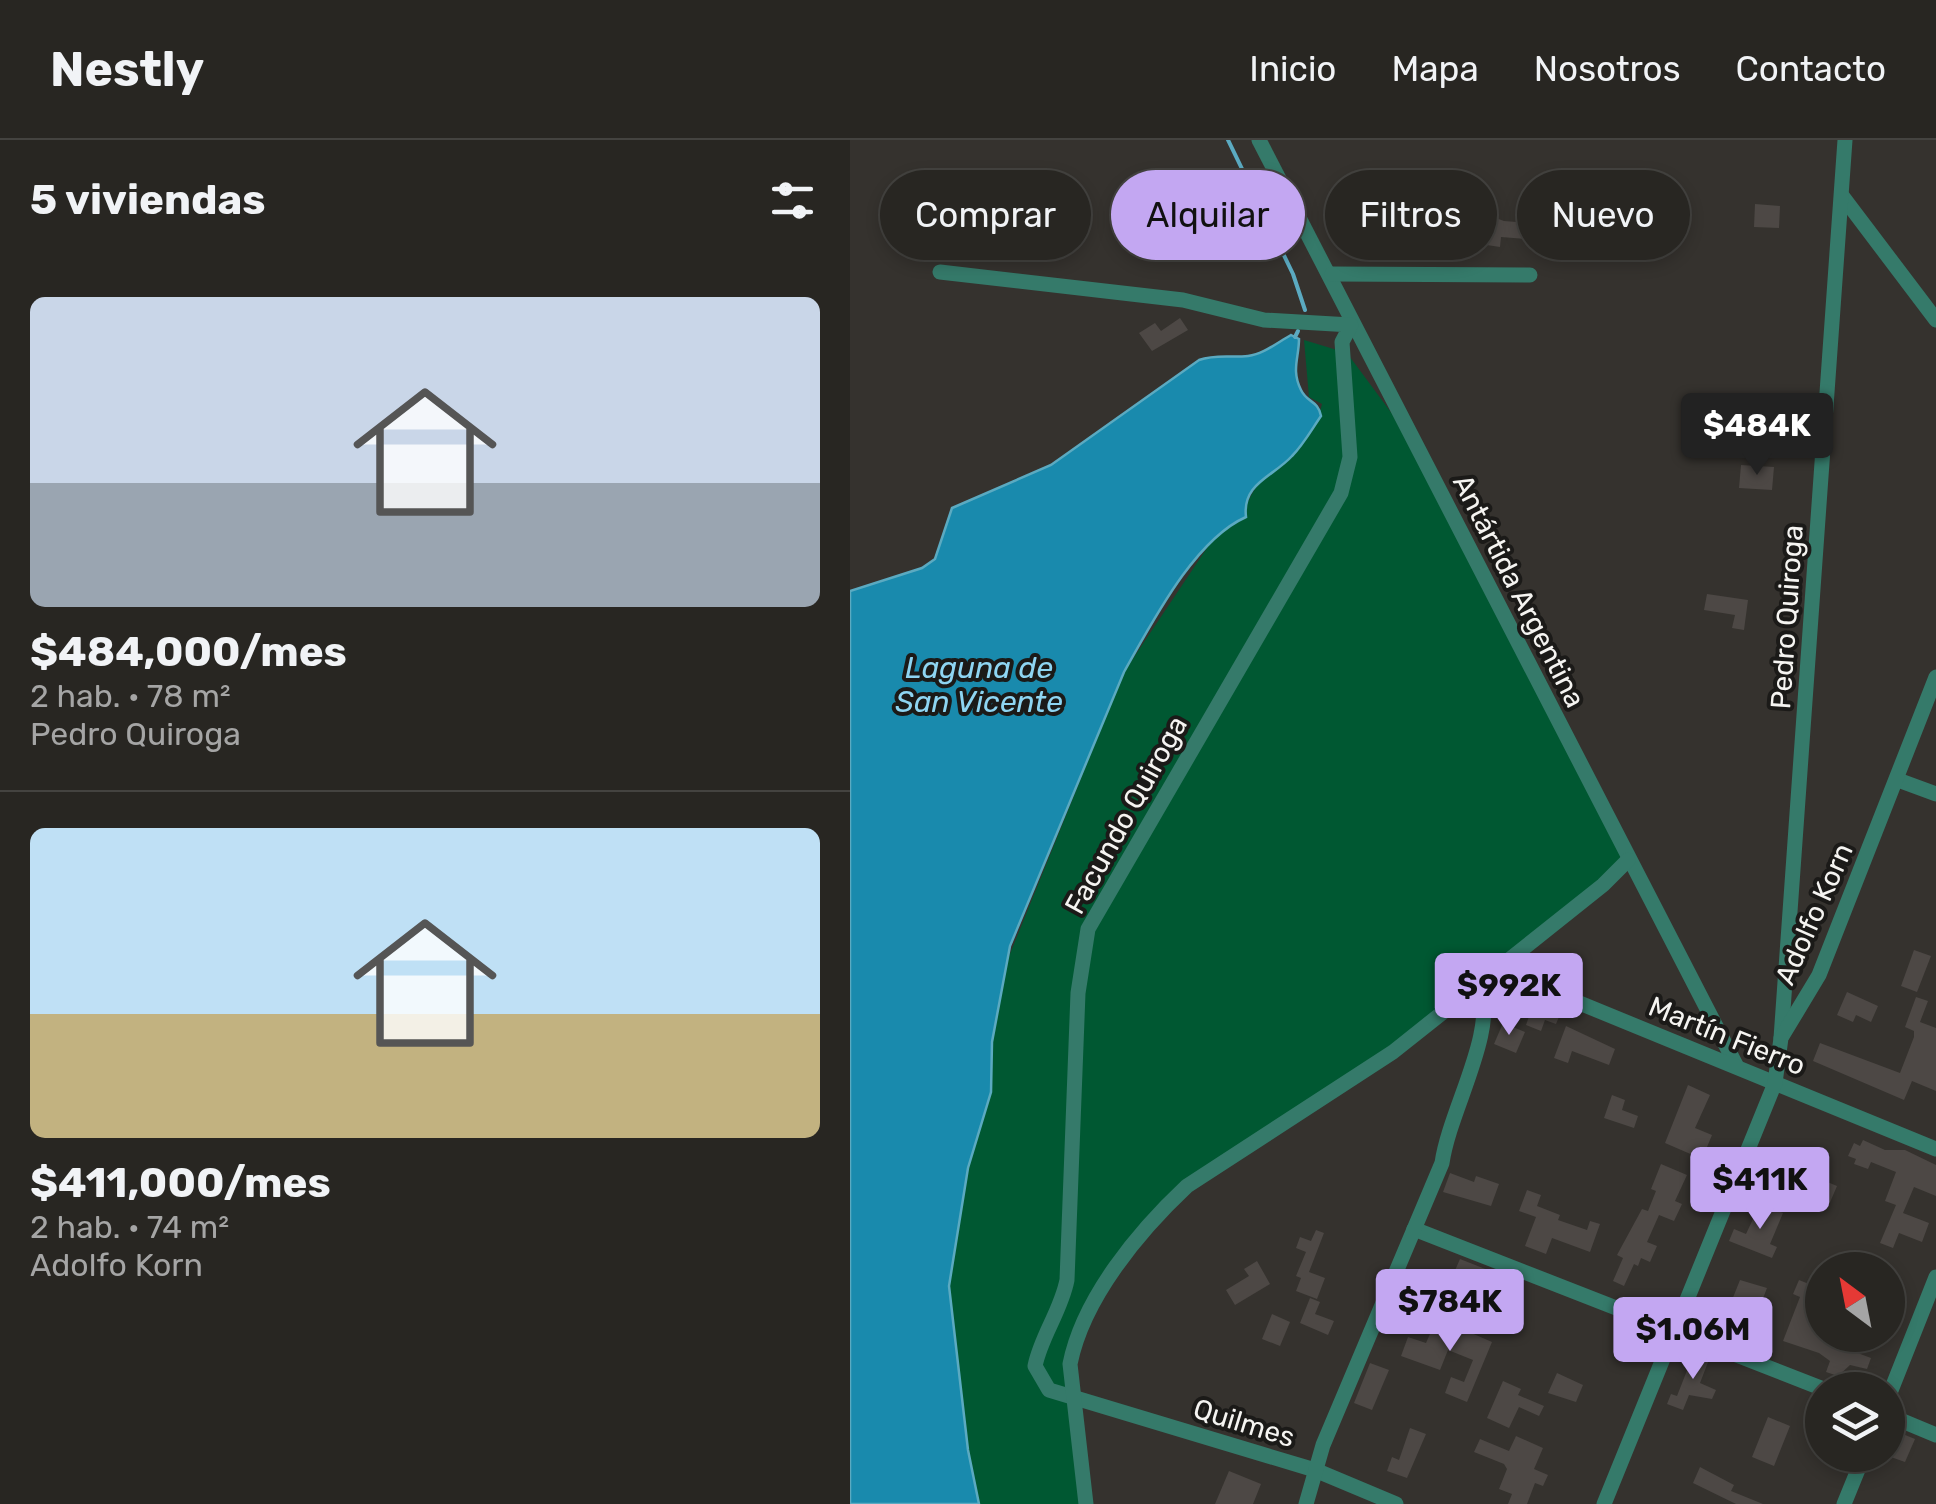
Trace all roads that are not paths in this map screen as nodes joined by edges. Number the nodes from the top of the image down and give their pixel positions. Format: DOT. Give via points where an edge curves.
graph roads {
  1 [pos="1259,140"];
  2 [pos="1845,140"];
  3 [pos="1843,197"];
  4 [pos="940,272"];
  5 [pos="1332,274"];
  6 [pos="1530,275"];
  7 [pos="1936,320"];
  8 [pos="1351,325"];
  9 [pos="1936,677"];
  10 [pos="1898,780"];
  11 [pos="1936,794"];
  12 [pos="1628,860"];
  13 [pos="1500,966"];
  14 [pos="1480,983"];
  15 [pos="1781,1038"];
  16 [pos="1736,1066"];
  17 [pos="1775,1083"];
  18 [pos="1936,1149"];
  19 [pos="1414,1229"];
  20 [pos="1936,1276"];
  21 [pos="1675,1330"];
  22 [pos="1898,1372"];
  23 [pos="1805,1382"];
  24 [pos="1075,1399"];
  25 [pos="1905,1422"];
  26 [pos="1936,1435"];
  27 [pos="1315,1470"];
  28 [pos="1857,1472"];
  29 [pos="1086,1504"];
  30 [pos="1306,1504"];
  31 [pos="1396,1504"];
  32 [pos="1604,1504"];
  33 [pos="1844,1504"];
  1 -- 5 [label="street, Antártida Argentina"];
  2 -- 3 [label="street, Pedro Quiroga"];
  3 -- 7 [label="street"];
  3 -- 15 [label="street, Pedro Quiroga"];
  4 -- 8 [label="street" via="1182,300 1264,320"];
  5 -- 6 [label="street"];
  5 -- 8 [label="street, Antártida Argentina"];
  8 -- 12 [label="street, Antártida Argentina"];
  8 -- 24 [label="street, Facundo Quiroga" via="1342,342 1350,457 1341,493 1100,905 1085,942 1067,1280 1034,1366 1049,1390"];
  9 -- 10 [label="street, Adolfo Korn"];
  10 -- 11 [label="street"];
  10 -- 15 [label="street, Adolfo Korn" via="1819,975"];
  12 -- 13 [label="street"];
  12 -- 16 [label="street, Antártida Argentina"];
  13 -- 14 [label="street"];
  13 -- 16 [label="street, Martín Fierro"];
  14 -- 19 [label="street" via="1486,1024"];
  14 -- 24 [label="street" via="1393,1052 1164,1208 1074,1342"];
  15 -- 17 [label="street, Adolfo Korn"];
  16 -- 17 [label="street, Martín Fierro"];
  17 -- 18 [label="street, Martín Fierro"];
  17 -- 21 [label="street, Adolfo Korn"];
  19 -- 21 [label="street"];
  19 -- 27 [label="street"];
  20 -- 22 [label="street"];
  21 -- 23 [label="street"];
  21 -- 32 [label="street, Adolfo Korn"];
  24 -- 27 [label="street, Quilmes"];
  24 -- 29 [label="street"];
  25 -- 26 [label="street"];
  27 -- 30 [label="street"];
  27 -- 31 [label="street, Quilmes"];
  28 -- 33 [label="street"];
}
